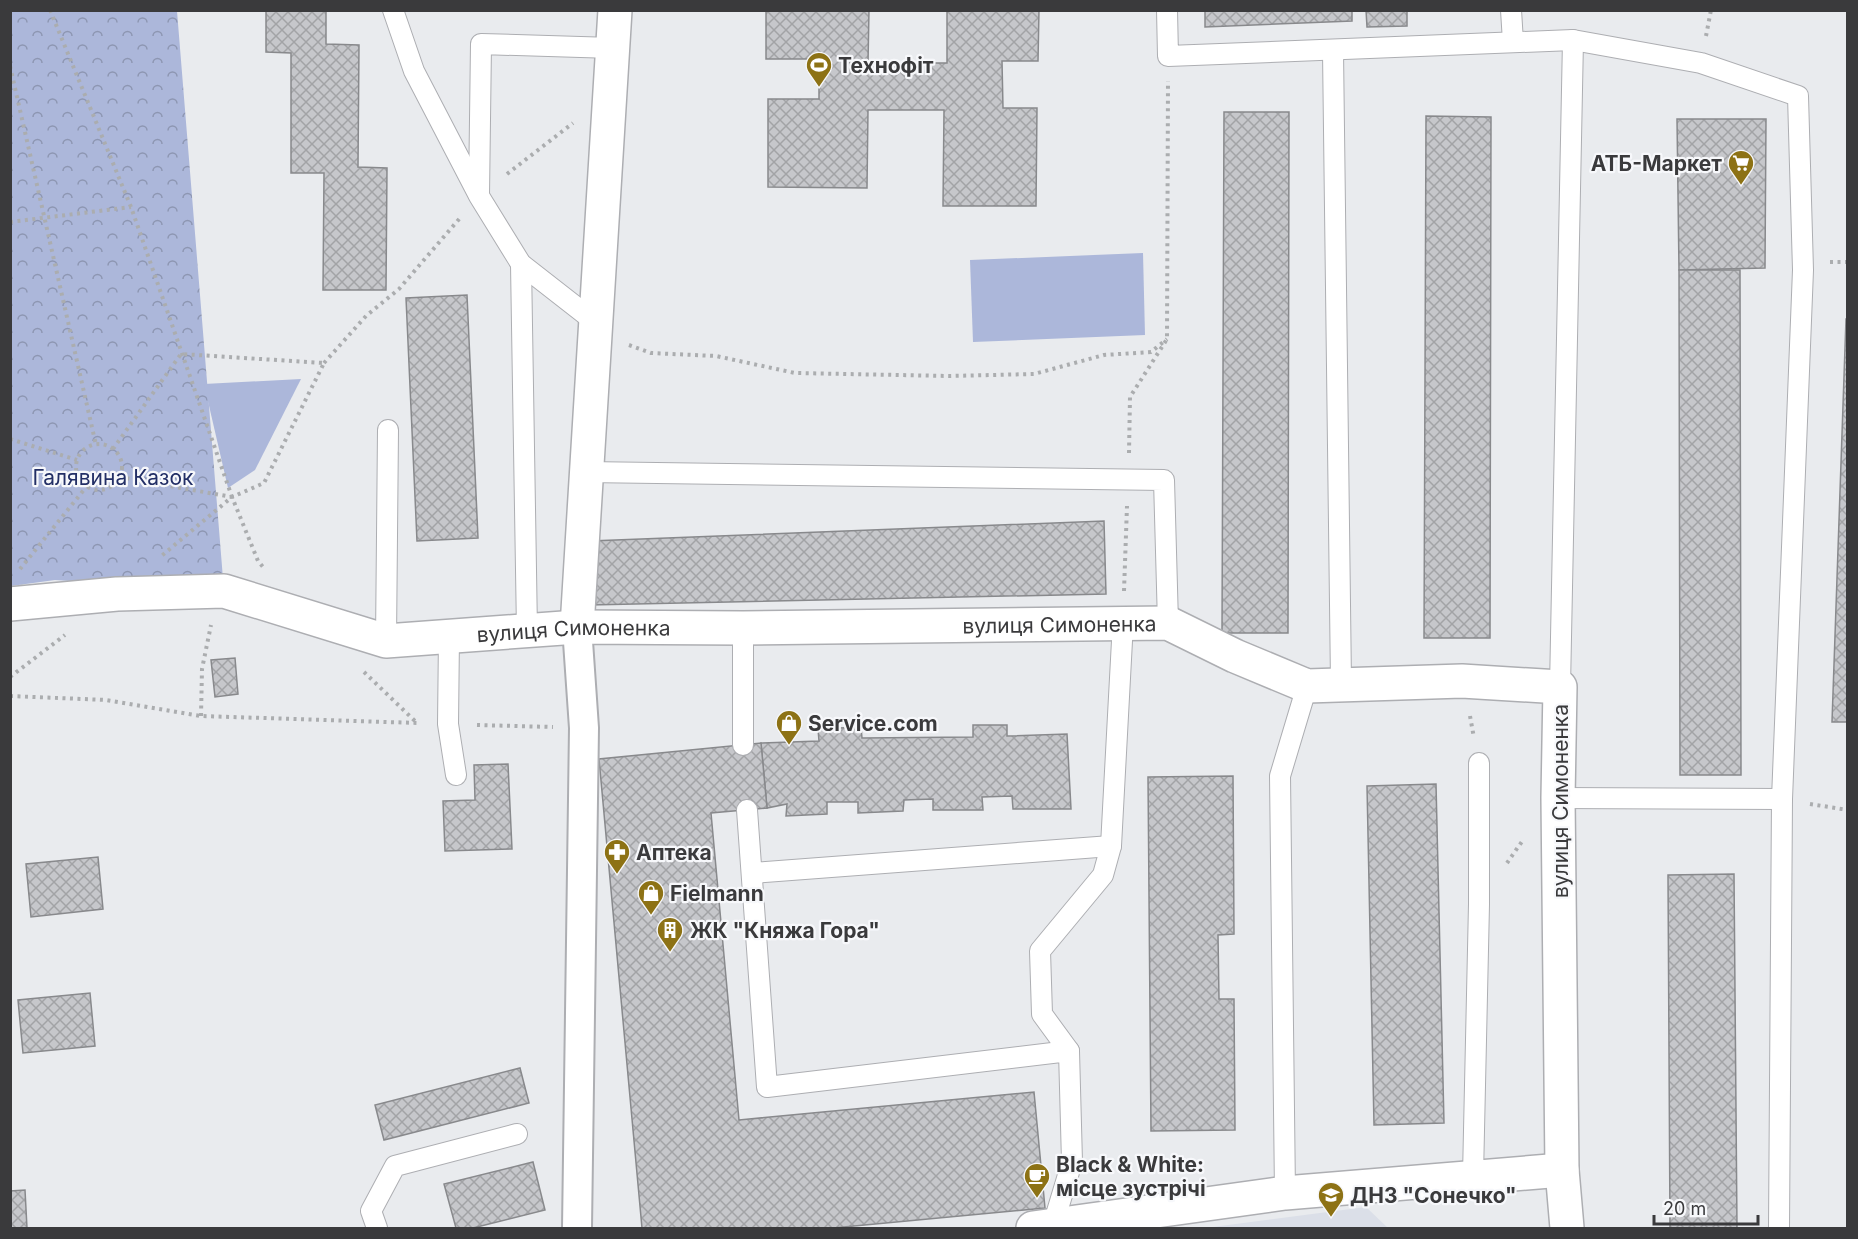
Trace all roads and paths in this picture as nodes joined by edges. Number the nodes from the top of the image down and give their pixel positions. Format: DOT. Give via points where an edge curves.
graph roads {
  1 [pos="50,10"];
  2 [pos="393,10"];
  3 [pos="615,10"];
  4 [pos="1167,10"];
  5 [pos="1511,10"];
  6 [pos="1573,40"];
  7 [pos="1513,42"];
  8 [pos="613,48"];
  9 [pos="1333,51"];
  10 [pos="1168,56"];
  11 [pos="10,66"];
  12 [pos="478,196"];
  13 [pos="131,207"];
  14 [pos="45,219"];
  15 [pos="10,222"];
  16 [pos="521,264"];
  17 [pos="594,321"];
  18 [pos="1167,339"];
  19 [pos="181,354"];
  20 [pos="388,430"];
  21 [pos="10,439"];
  22 [pos="96,445"];
  23 [pos="113,449"];
  24 [pos="77,460"];
  25 [pos="585,472"];
  26 [pos="119,477"];
  27 [pos="1128,481"];
  28 [pos="87,486"];
  29 [pos="232,497"];
  30 [pos="265,569"];
  31 [pos="14,588"];
  32 [pos="218,591"];
  33 [pos="117,594"];
  34 [pos="1123,622"];
  35 [pos="1168,623"];
  36 [pos="577,627"];
  37 [pos="743,628"];
  38 [pos="527,631"];
  39 [pos="449,636"];
  40 [pos="386,641"];
  41 [pos="1462,681"];
  42 [pos="1341,683"];
  43 [pos="1307,686"];
  44 [pos="1560,687"];
  45 [pos="10,696"];
  46 [pos="201,716"];
  47 [pos="448,724"];
  48 [pos="584,728"];
  49 [pos="743,745"];
  50 [pos="1479,763"];
  51 [pos="456,776"];
  52 [pos="1558,798"];
  53 [pos="1782,800"];
  54 [pos="747,810"];
  55 [pos="1848,810"];
  56 [pos="1525,837"];
  57 [pos="1111,846"];
  58 [pos="752,873"];
  59 [pos="1479,904"];
  60 [pos="1070,1051"];
  61 [pos="517,1134"];
  62 [pos="1562,1170"];
  63 [pos="1473,1176"];
  64 [pos="1285,1192"];
  65 [pos="1043,1227"];
  66 [pos="377,1228"];
  67 [pos="577,1228"];
  68 [pos="1567,1228"];
  69 [pos="1779,1228"];
  1 -- 13 [label="path"];
  2 -- 12 [label="lane" via="414,71"];
  3 -- 8 [label="street"];
  4 -- 10 [label="lane"];
  5 -- 7 [label="lane"];
  6 -- 7 [label="lane"];
  6 -- 44 [label="lane"];
  6 -- 53 [label="lane" via="1701,63 1798,96 1803,270"];
  7 -- 9 [label="lane"];
  8 -- 12 [label="lane" via="480,44"];
  8 -- 17 [label="street"];
  9 -- 10 [label="lane"];
  9 -- 42 [label="lane"];
  10 -- 18 [label="path"];
  11 -- 14 [label="path"];
  12 -- 16 [label="lane"];
  13 -- 14 [label="path"];
  13 -- 19 [label="path"];
  14 -- 15 [label="path"];
  14 -- 22 [label="path"];
  16 -- 17 [label="lane"];
  16 -- 38 [label="lane"];
  17 -- 18 [label="path" via="616,340 651,353 716,356 795,373 1034,374 1104,355 1151,352"];
  17 -- 25 [label="street"];
  18 -- 27 [label="path" via="1130,397"];
  19 -- 23 [label="path"];
  19 -- 29 [label="path"];
  19 -- 29 [label="path" via="324,363 264,483"];
  20 -- 40 [label="lane"];
  21 -- 24 [label="path"];
  22 -- 23 [label="path"];
  22 -- 24 [label="path" via="86,448"];
  23 -- 26 [label="path" via="121,462"];
  24 -- 28 [label="path" via="77,474"];
  25 -- 27 [label="lane"];
  25 -- 36 [label="street"];
  26 -- 28 [label="path" via="101,489"];
  26 -- 29 [label="path"];
  27 -- 34 [label="path"];
  27 -- 35 [label="lane" via="1164,480"];
  28 -- 31 [label="path"];
  29 -- 30 [label="path" via="258,561"];
  29 -- 33 [label="path"];
  31 -- 33 [label="street, вулиця Симоненка"];
  32 -- 33 [label="street, вулиця Симоненка"];
  32 -- 40 [label="street, вулиця Симоненка"];
  32 -- 46 [label="path" via="202,669"];
  34 -- 35 [label="street, вулиця Симоненка"];
  34 -- 37 [label="street, вулиця Симоненка"];
  34 -- 57 [label="lane"];
  35 -- 43 [label="street, вулиця Симоненка"];
  36 -- 37 [label="street, вулиця Симоненка"];
  36 -- 38 [label="street, вулиця Симоненка"];
  36 -- 48 [label="street"];
  37 -- 49 [label="lane"];
  38 -- 39 [label="street, вулиця Симоненка"];
  39 -- 40 [label="street, вулиця Симоненка"];
  39 -- 47 [label="lane"];
  41 -- 42 [label="street, вулиця Симоненка"];
  41 -- 44 [label="street, вулиця Симоненка"];
  41 -- 50 [label="path"];
  42 -- 43 [label="street, вулиця Симоненка"];
  43 -- 64 [label="lane" via="1280,776"];
  44 -- 52 [label="street, вулиця Симоненка"];
  45 -- 46 [label="path" via="106,700"];
  46 -- 47 [label="path"];
  47 -- 48 [label="path"];
  47 -- 51 [label="lane"];
  48 -- 67 [label="street"];
  50 -- 59 [label="lane"];
  52 -- 53 [label="lane"];
  52 -- 62 [label="street, вулиця Симоненка"];
  53 -- 55 [label="path"];
  53 -- 69 [label="lane"];
  54 -- 58 [label="lane"];
  56 -- 59 [label="path"];
  57 -- 58 [label="lane"];
  57 -- 60 [label="lane" via="1102,875 1040,951 1042,1014"];
  58 -- 60 [label="lane" via="767,1087"];
  59 -- 63 [label="lane"];
  60 -- 65 [label="lane" via="1072,1162"];
  61 -- 66 [label="lane" via="396,1166 371,1211"];
  62 -- 63 [label="street"];
  62 -- 68 [label="street, вулиця Симоненка"];
  63 -- 64 [label="street"];
  64 -- 65 [label="street"];
}
